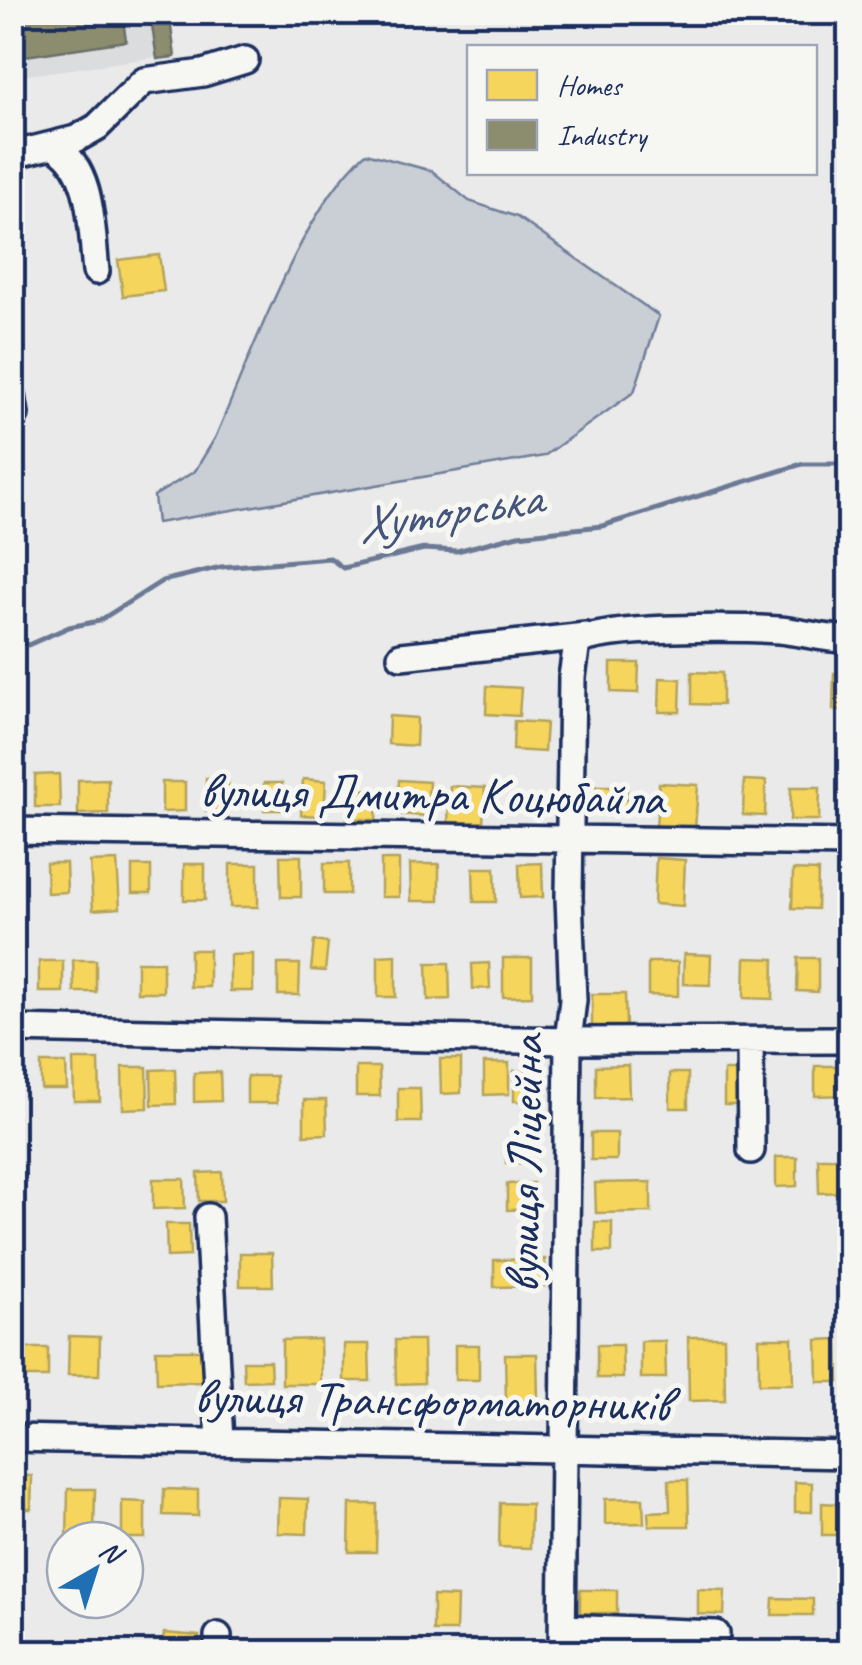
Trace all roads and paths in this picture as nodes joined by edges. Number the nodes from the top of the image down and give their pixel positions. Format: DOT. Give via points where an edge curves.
graph roads {
  1 [pos="246,60"];
  2 [pos="56,147"];
  3 [pos="12,155"];
  4 [pos="96,271"];
  5 [pos="586,636"];
  6 [pos="850,640"];
  7 [pos="401,656"];
  8 [pos="12,831"];
  9 [pos="571,841"];
  10 [pos="850,844"];
  11 [pos="12,1029"];
  12 [pos="568,1040"];
  13 [pos="850,1040"];
  14 [pos="750,1041"];
  15 [pos="751,1150"];
  16 [pos="208,1217"];
  17 [pos="12,1438"];
  18 [pos="220,1441"];
  19 [pos="565,1447"];
  20 [pos="850,1455"];
  21 [pos="716,1634"];
  22 [pos="563,1640"];
  1 -- 2 [label="street" via="144,81 97,127"];
  2 -- 3 [label="street"];
  2 -- 4 [label="street" via="74,158 85,188"];
  5 -- 6 [label="street" via="779,630"];
  5 -- 7 [label="street"];
  5 -- 9 [label="street, вулиця Ліцейна" via="577,642 572,678"];
  8 -- 9 [label="street, вулиця Дмитра Коцюбайла"];
  9 -- 10 [label="street, вулиця Дмитра Коцюбайла"];
  9 -- 12 [label="street, вулиця Ліцейна"];
  11 -- 12 [label="street"];
  12 -- 14 [label="street"];
  12 -- 19 [label="street, вулиця Ліцейна"];
  13 -- 14 [label="street"];
  14 -- 15 [label="street"];
  16 -- 18 [label="street"];
  17 -- 18 [label="street, вулиця Трансформаторників"];
  18 -- 19 [label="street, вулиця Трансформаторників"];
  19 -- 20 [label="street, вулиця Трансформаторників"];
  19 -- 22 [label="street, вулиця Ліцейна"];
  21 -- 22 [label="street"];
}
